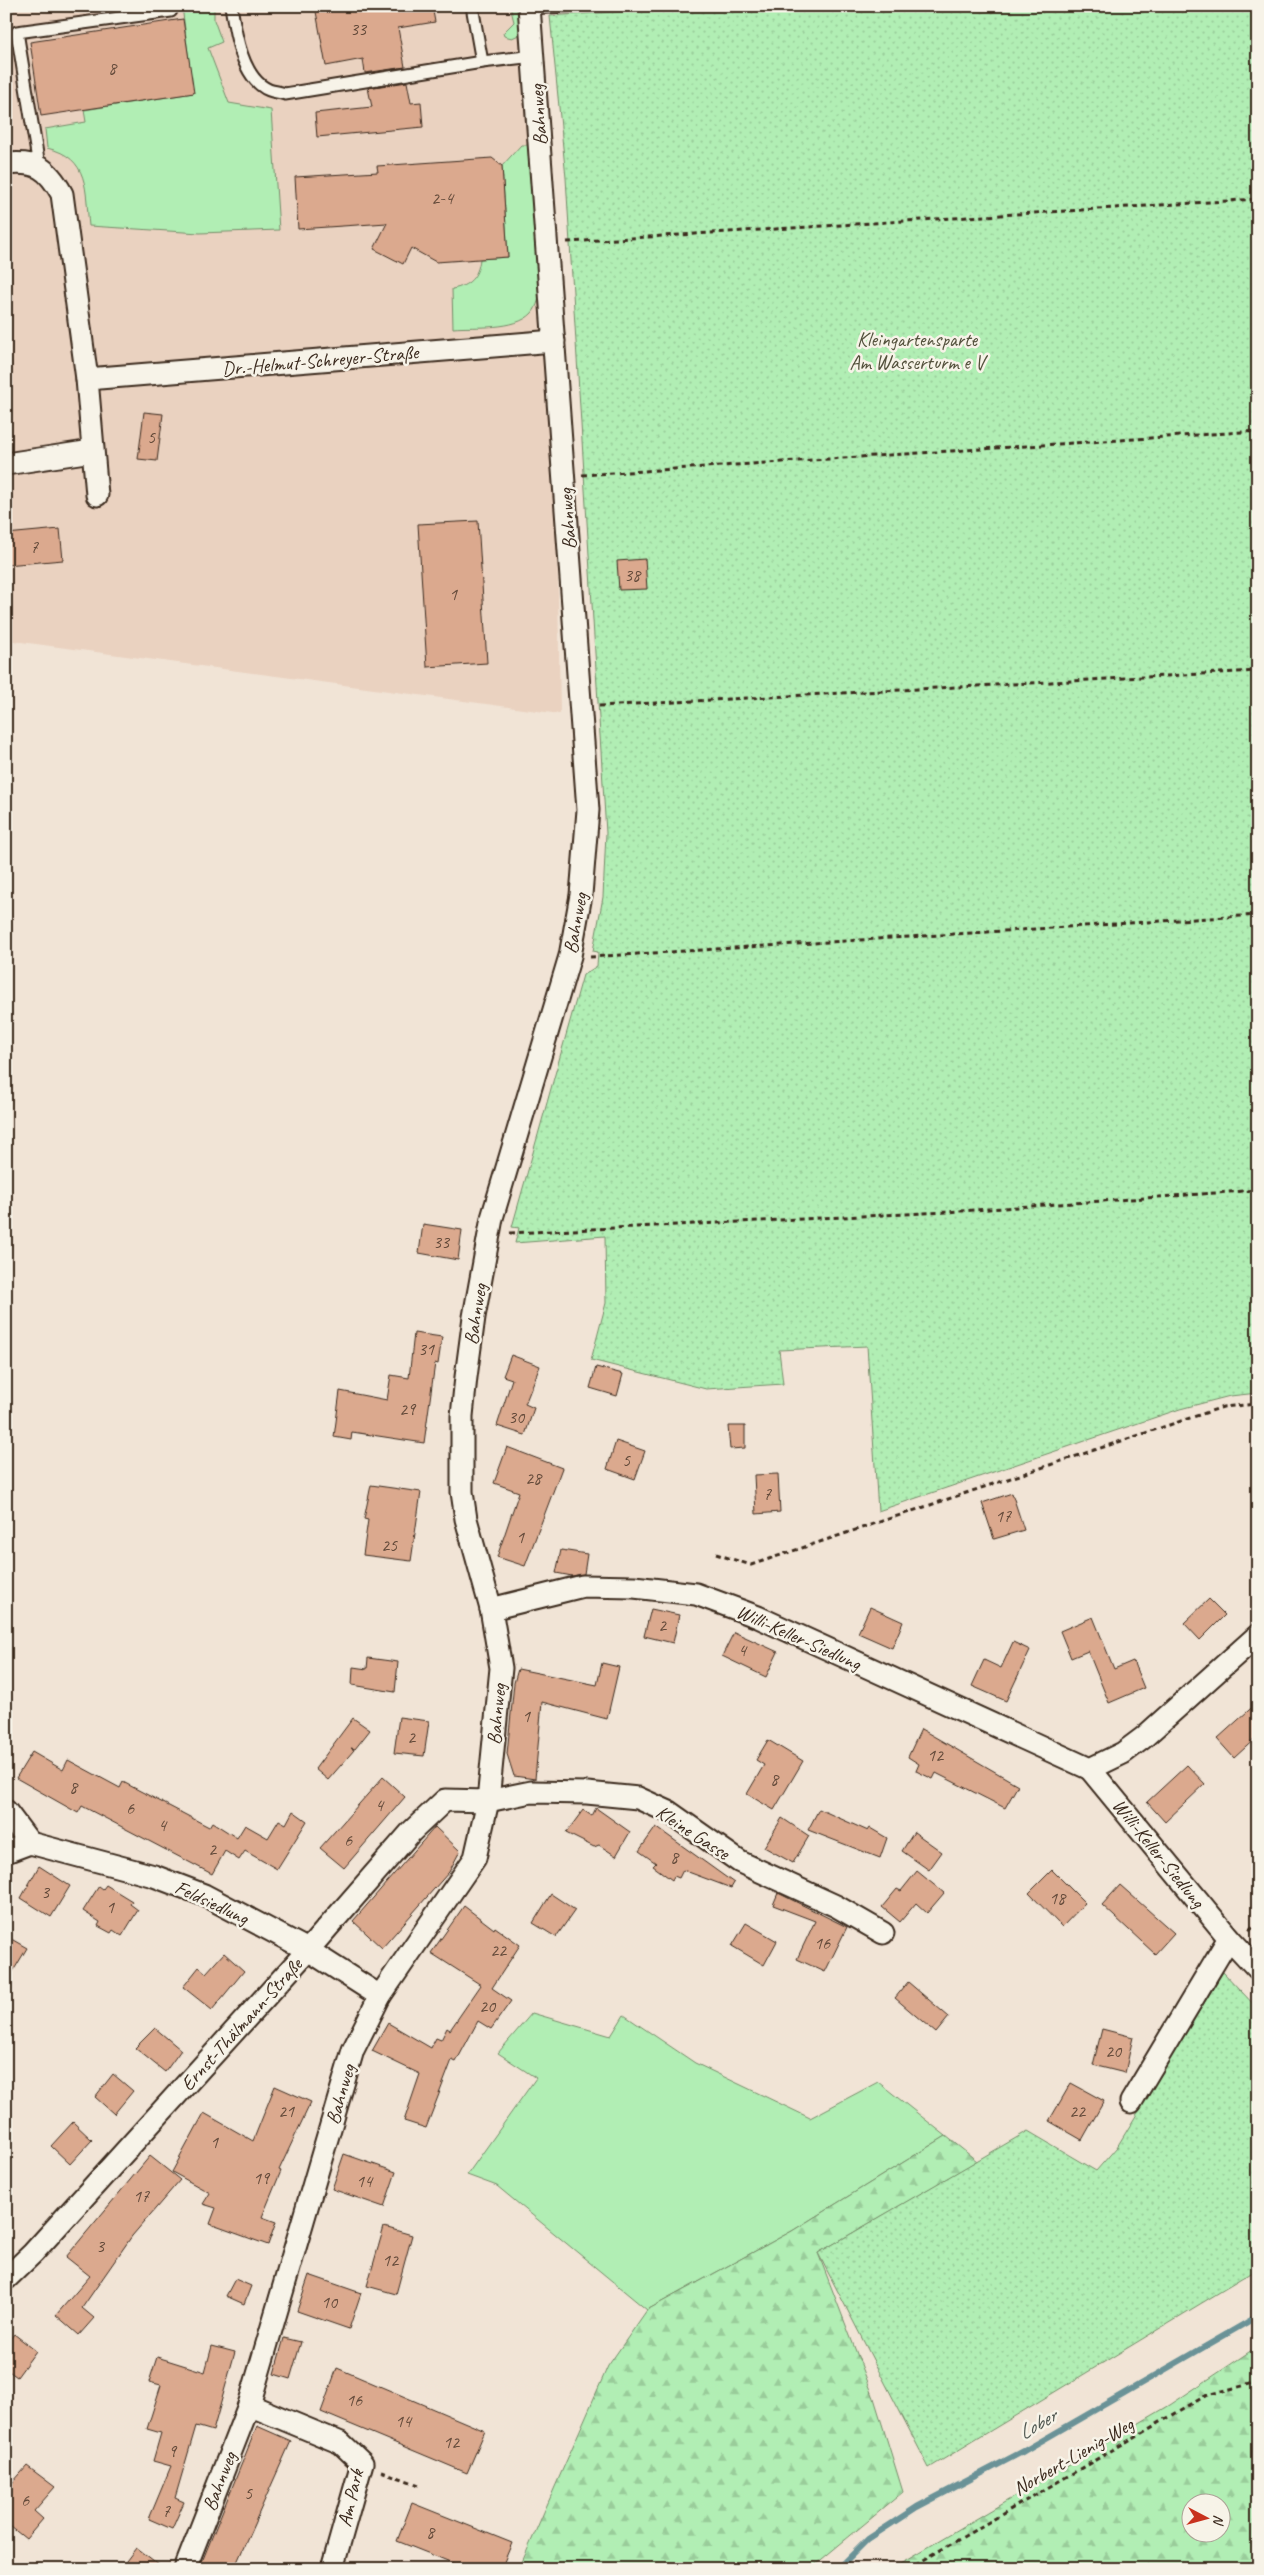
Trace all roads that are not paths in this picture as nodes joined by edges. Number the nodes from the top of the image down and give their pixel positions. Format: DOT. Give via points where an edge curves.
graph roads {
  1 [pos="231,6"];
  2 [pos="472,6"];
  3 [pos="570,6"];
  4 [pos="529,7"];
  5 [pos="171,11"];
  6 [pos="534,56"];
  7 [pos="482,62"];
  8 [pos="6,164"];
  9 [pos="39,166"];
  10 [pos="554,341"];
  11 [pos="87,379"];
  12 [pos="92,451"];
  13 [pos="6,464"];
  14 [pos="97,495"];
  15 [pos="491,1609"];
  16 [pos="1258,1635"];
  17 [pos="1090,1768"];
  18 [pos="488,1801"];
  19 [pos="6,1811"];
  20 [pos="30,1843"];
  21 [pos="6,1852"];
  22 [pos="883,1933"];
  23 [pos="1229,1938"];
  24 [pos="308,1950"];
  25 [pos="1258,1969"];
  26 [pos="380,1996"];
  27 [pos="1131,2102"];
  28 [pos="6,2280"];
  29 [pos="249,2405"];
  30 [pos="185,2569"];
  31 [pos="332,2569"];
  1 -- 7 [label="lane" via="246,65 268,90 285,94"];
  2 -- 7 [label="lane"];
  3 -- 4 [label="lane"];
  4 -- 6 [label="street, Bahnweg"];
  5 -- 9 [label="lane" via="17,32"];
  6 -- 7 [label="lane"];
  6 -- 10 [label="street, Bahnweg"];
  8 -- 9 [label="street"];
  9 -- 11 [label="street" via="53,178 62,194"];
  10 -- 11 [label="street, Dr.-Helmut-Schreyer-Straße"];
  10 -- 15 [label="street, Bahnweg" via="588,810 581,895 570,956 490,1231 466,1369 462,1492 466,1519"];
  11 -- 12 [label="street"];
  12 -- 13 [label="street"];
  12 -- 14 [label="street"];
  15 -- 17 [label="street, Willi-Keller-Siedlung" via="583,1586 634,1587 696,1594 758,1617"];
  15 -- 18 [label="street, Bahnweg" via="501,1668"];
  16 -- 17 [label="street" via="1143,1738 1124,1753"];
  17 -- 23 [label="street, Willi-Keller-Siedlung"];
  18 -- 22 [label="street, Kleine Gasse" via="531,1792 638,1798 669,1812 740,1862 836,1906"];
  18 -- 24 [label="street, Ernst-Thälmann-Straße" via="445,1800 411,1832"];
  18 -- 26 [label="street, Bahnweg" via="475,1858"];
  19 -- 20 [label="street"];
  20 -- 21 [label="street"];
  20 -- 24 [label="street, Feldsiedlung" via="179,1884"];
  23 -- 25 [label="street, Willi-Keller-Siedlung"];
  23 -- 27 [label="street"];
  24 -- 26 [label="street, Feldsiedlung"];
  24 -- 28 [label="street, Ernst-Thälmann-Straße"];
  26 -- 29 [label="street, Bahnweg" via="353,2050"];
  29 -- 30 [label="street, Bahnweg"];
  29 -- 31 [label="street, Am Park" via="341,2443 362,2463"];
}
